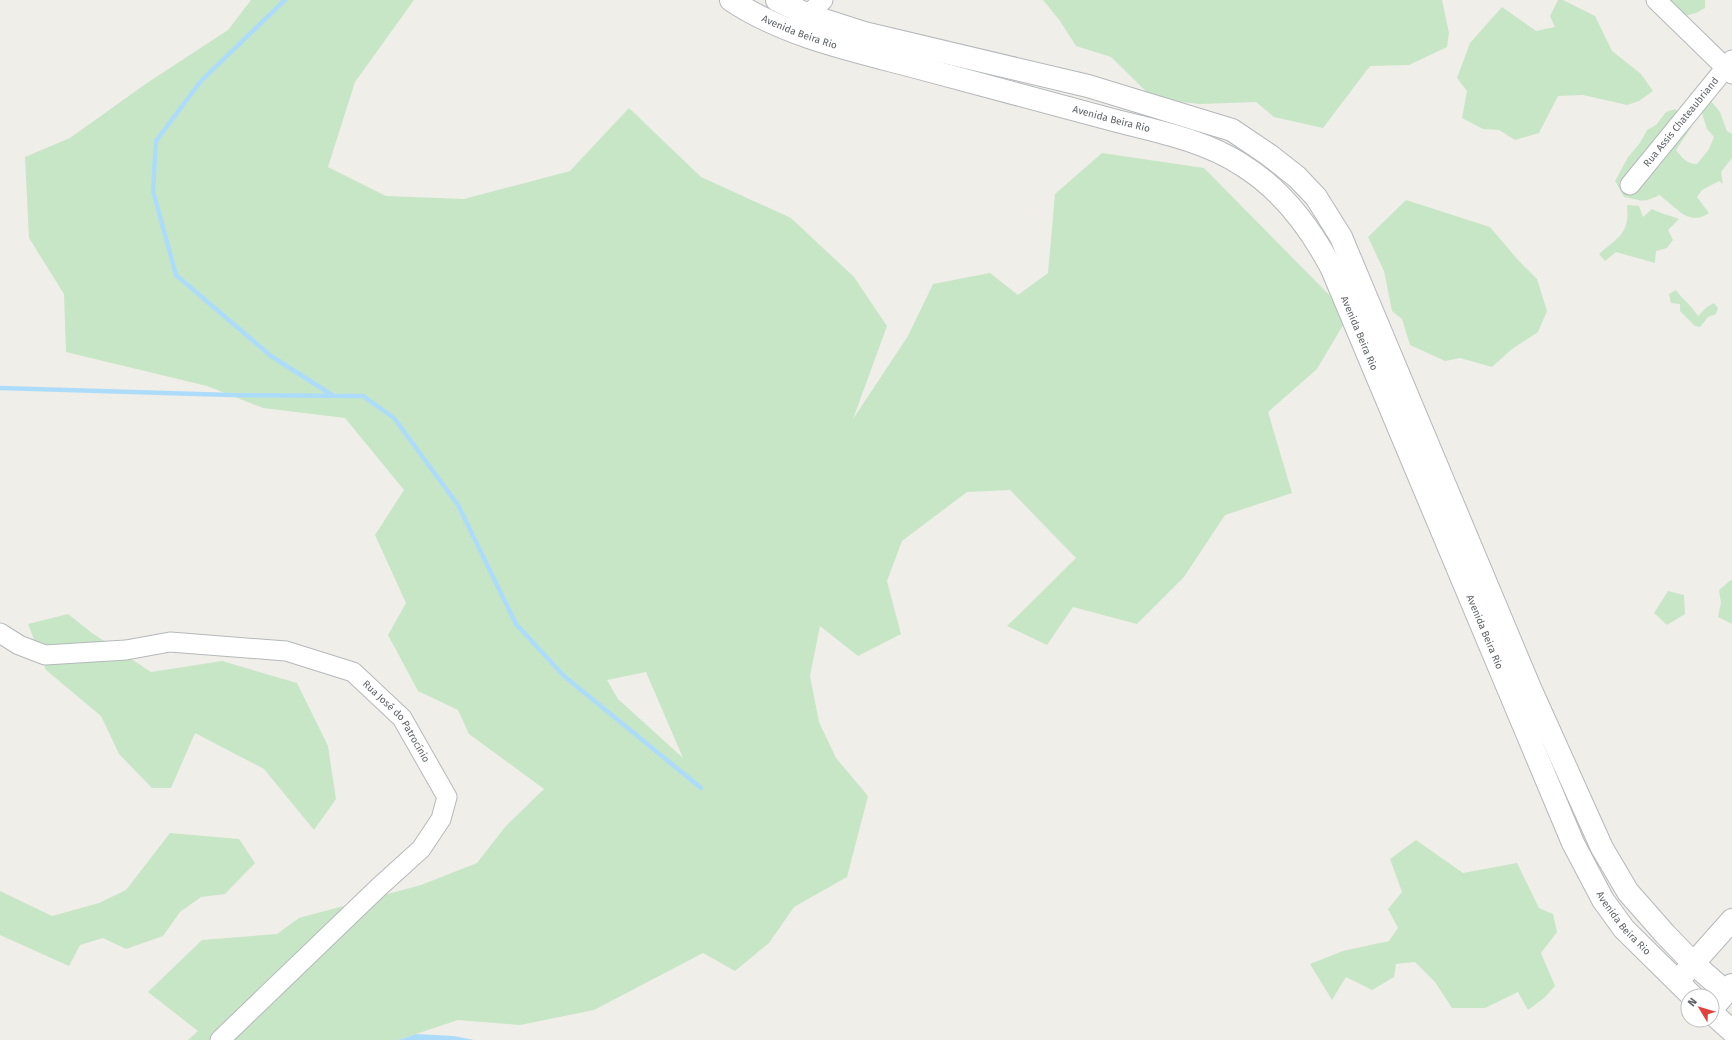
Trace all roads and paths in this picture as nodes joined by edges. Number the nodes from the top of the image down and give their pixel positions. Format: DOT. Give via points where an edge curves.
graph roads {
  1 [pos="731,0"];
  2 [pos="777,0"];
  3 [pos="1656,0"];
  4 [pos="815,7"];
  5 [pos="1730,68"];
  6 [pos="1088,86"];
  7 [pos="1080,111"];
  8 [pos="1630,185"];
  9 [pos="0,633"];
  10 [pos="1732,920"];
  11 [pos="1694,963"];
  12 [pos="1683,988"];
  13 [pos="1684,988"];
  14 [pos="1730,991"];
  15 [pos="1720,1000"];
  16 [pos="1720,1021"];
  17 [pos="1732,1032"];
  18 [pos="220,1040"];
  1 -- 7 [label="main road, Avenida Beira Rio" via="789,31"];
  2 -- 4 [label="main road, Avenida Beira Rio"];
  3 -- 5 [label="street"];
  4 -- 6 [label="main road, Avenida Beira Rio" via="864,33"];
  5 -- 8 [label="street, Rua Assis Chateaubriand"];
  6 -- 7 [label="main road"];
  6 -- 11 [label="main road, Avenida Beira Rio" via="1232,130 1297,177 1316,197 1341,238 1530,688 1602,848 1628,892"];
  7 -- 12 [label="main road, Avenida Beira Rio" via="1167,134 1219,152 1243,165 1268,185 1318,243 1332,269 1573,843 1603,900 1624,929"];
  9 -- 18 [label="street, Rua José do Patrocínio" via="18,645 45,655 126,650 170,642 286,651 353,672 402,718 447,797 441,818 421,849"];
  10 -- 11 [label="main road"];
  11 -- 13 [label="main road"];
  11 -- 14 [label="main road, Avenida Beira Rio"];
  14 -- 15 [label="main road"];
  16 -- 17 [label="main road"];
}
